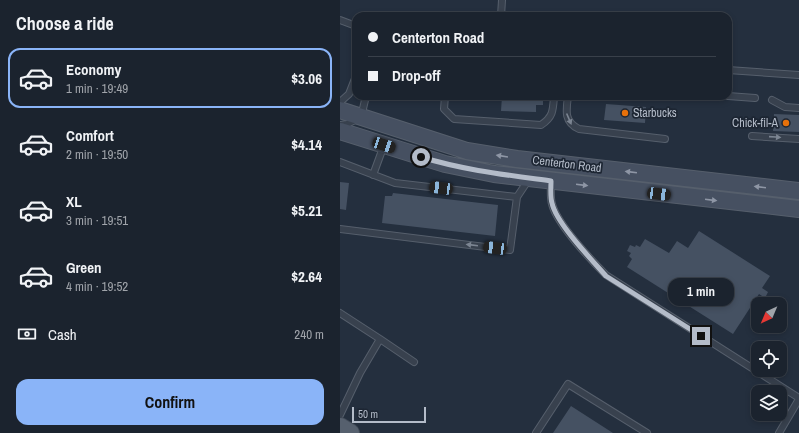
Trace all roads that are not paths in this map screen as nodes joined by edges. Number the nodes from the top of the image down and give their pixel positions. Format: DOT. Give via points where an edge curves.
graph roads {
  1 [pos="502,0"];
  2 [pos="501,12"];
  3 [pos="340,20"];
  4 [pos="352,24"];
  5 [pos="732,70"];
  6 [pos="799,75"];
  7 [pos="352,86"];
  8 [pos="732,96"];
  9 [pos="755,98"];
  10 [pos="365,100"];
  11 [pos="445,100"];
  12 [pos="554,100"];
  13 [pos="568,100"];
  14 [pos="772,100"];
  15 [pos="340,102"];
  16 [pos="799,108"];
  17 [pos="340,110"];
  18 [pos="361,117"];
  19 [pos="340,125"];
  20 [pos="340,131"];
  21 [pos="752,136"];
  22 [pos="665,139"];
  23 [pos="799,139"];
  24 [pos="384,145"];
  25 [pos="467,151"];
  26 [pos="340,162"];
  27 [pos="373,174"];
  28 [pos="529,178"];
  29 [pos="551,181"];
  30 [pos="799,191"];
  31 [pos="517,197"];
  32 [pos="799,210"];
  33 [pos="340,229"];
  34 [pos="340,313"];
  35 [pos="380,339"];
  36 [pos="414,362"];
  37 [pos="799,398"];
  38 [pos="340,415"];
  39 [pos="340,427"];
  40 [pos="350,433"];
  41 [pos="536,433"];
  42 [pos="647,433"];
  43 [pos="779,433"];
  1 -- 2 [label="lane"];
  3 -- 4 [label="lane"];
  5 -- 6 [label="lane"];
  7 -- 15 [label="lane" via="349,94"];
  8 -- 9 [label="lane"];
  10 -- 18 [label="lane"];
  11 -- 12 [label="lane" via="444,109 454,118 541,125 549,120"];
  13 -- 22 [label="lane, one-way" via="566,116 572,126 579,130"];
  14 -- 16 [label="lane" via="785,107"];
  17 -- 18 [label="main road, Centerton Road"];
  18 -- 19 [label="lane"];
  18 -- 25 [label="main road, Centerton Road"];
  20 -- 24 [label="main road, Centerton Road"];
  21 -- 23 [label="lane, one-way"];
  24 -- 25 [label="main road" via="398,139 446,154"];
  24 -- 27 [label="lane"];
  24 -- 28 [label="main road, Centerton Road" via="445,164"];
  30 -- 25 [label="main road, Centerton Road, one-way"];
  26 -- 27 [label="lane"];
  27 -- 31 [label="lane" via="395,183"];
  28 -- 29 [label="main road, Centerton Road"];
  28 -- 31 [label="lane"];
  29 -- 32 [label="main road, Centerton Road, one-way"];
  29 -- 37 [label="lane" via="552,203 556,214 606,276"];
  31 -- 33 [label="lane, one-way" via="510,250"];
  34 -- 35 [label="lane"];
  35 -- 36 [label="lane"];
  35 -- 38 [label="lane"];
  37 -- 43 [label="lane"];
  39 -- 40 [label="main road"];
  41 -- 42 [label="lane" via="568,384"];
}
